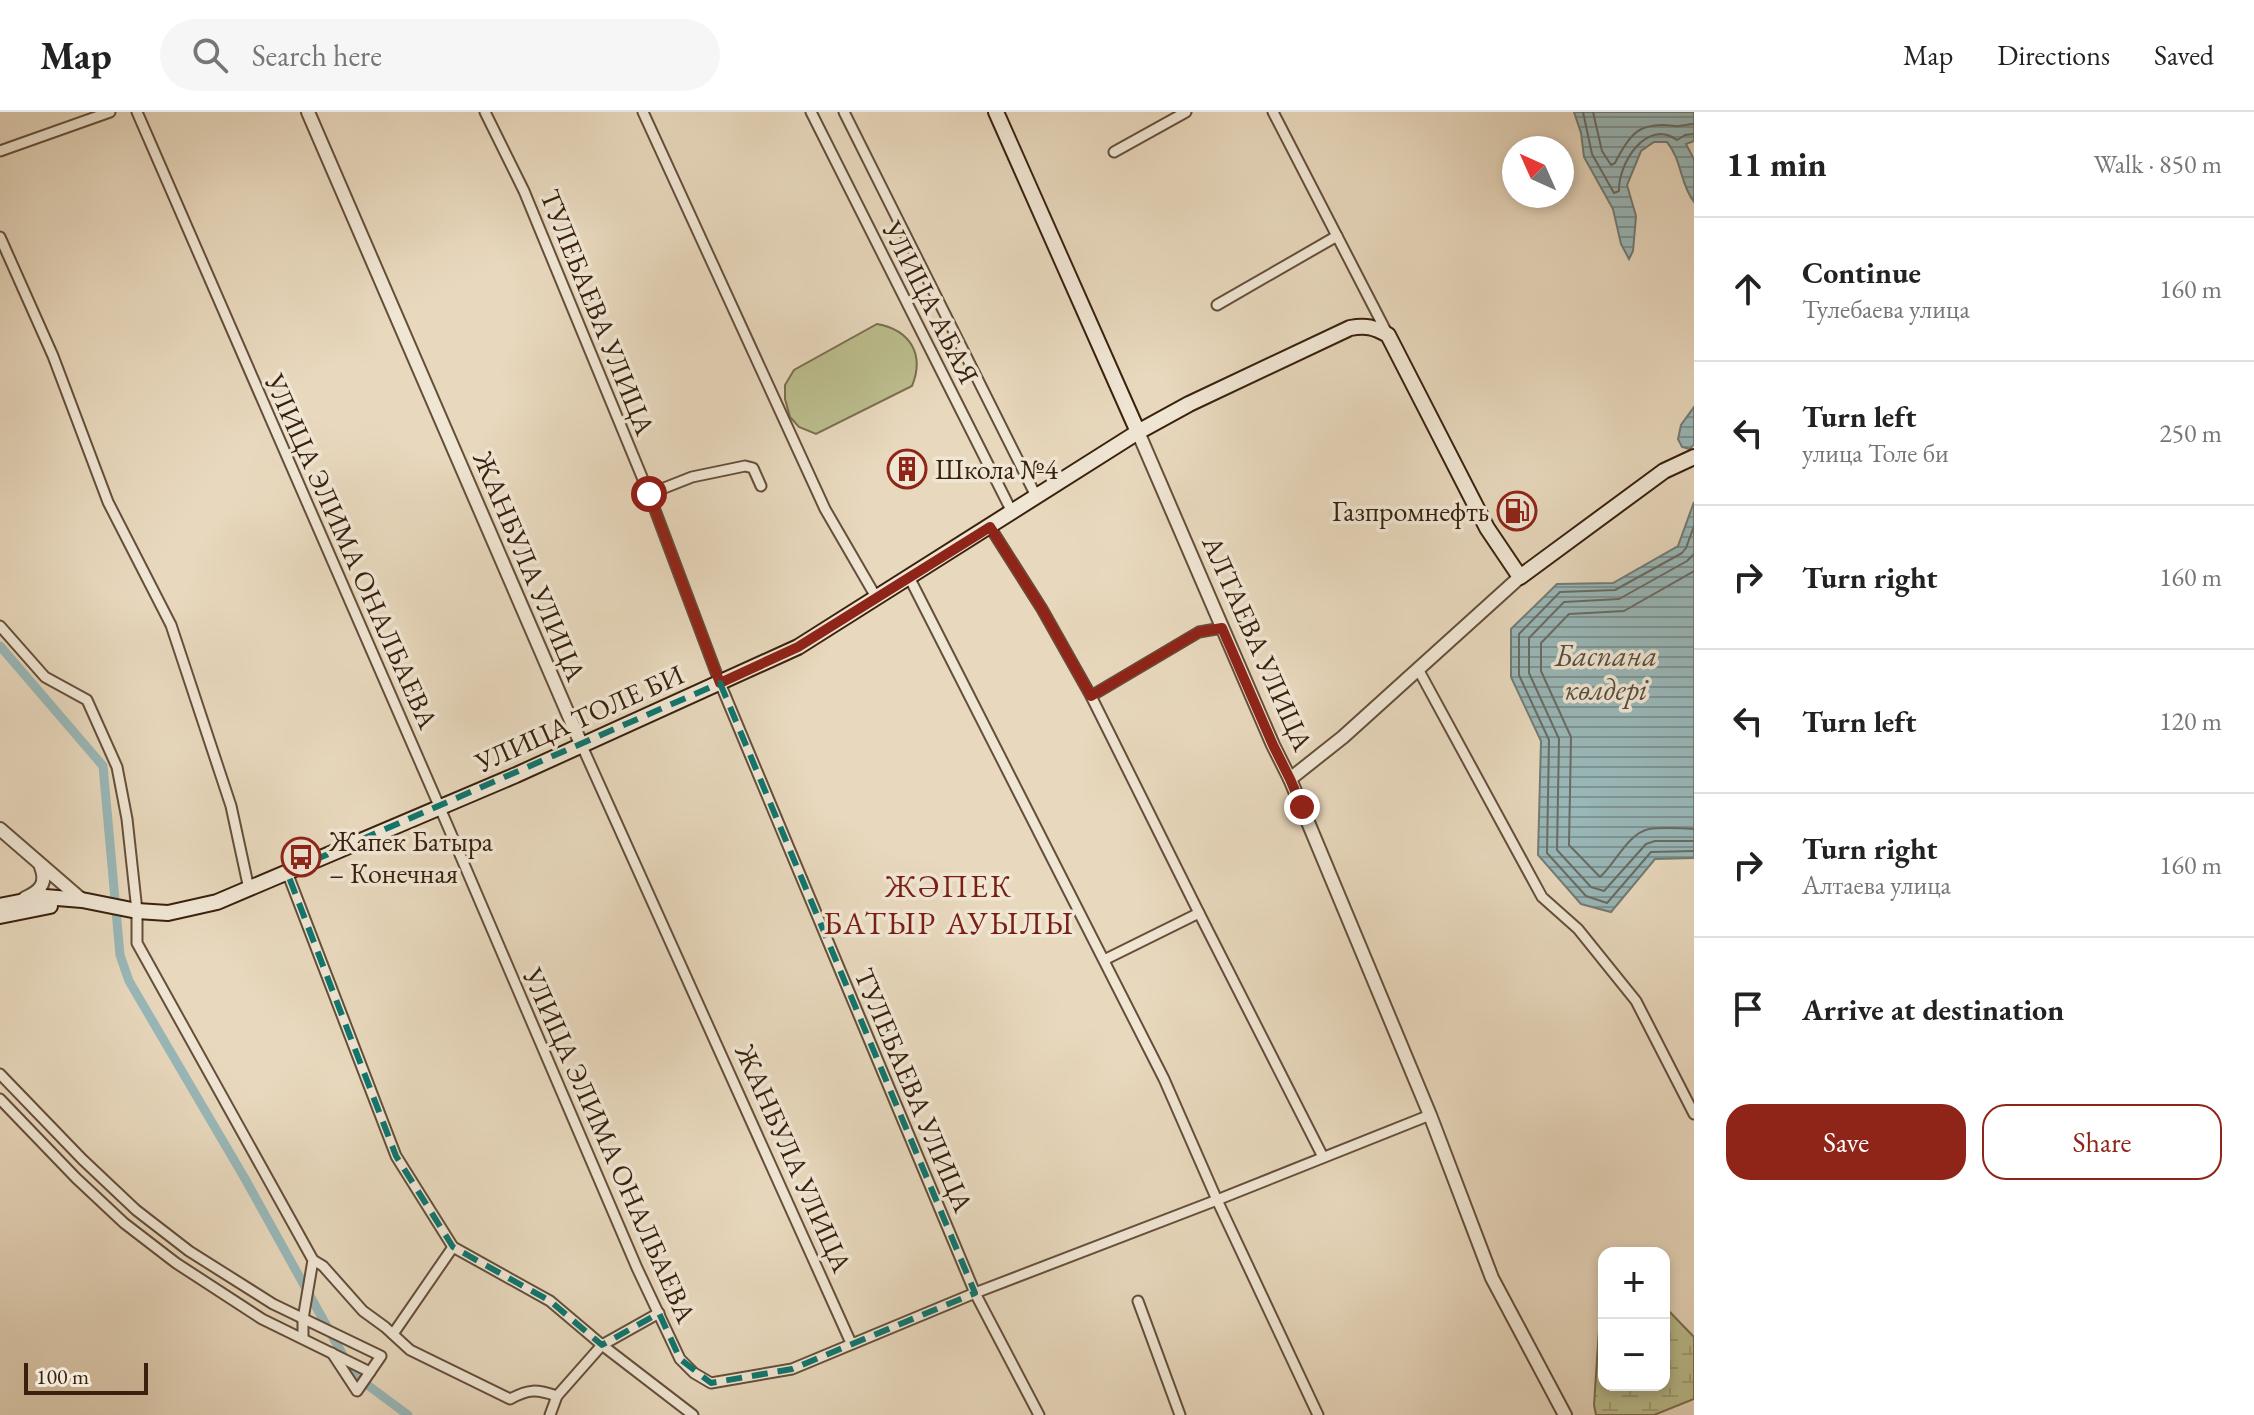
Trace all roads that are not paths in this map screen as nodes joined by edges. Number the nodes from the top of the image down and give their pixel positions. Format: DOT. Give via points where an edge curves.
graph roads {
  1 [pos="110,112"];
  2 [pos="137,112"];
  3 [pos="308,112"];
  4 [pos="485,112"];
  5 [pos="643,112"];
  6 [pos="811,112"];
  7 [pos="844,112"];
  8 [pos="996,112"];
  9 [pos="1186,112"];
  10 [pos="1273,112"];
  11 [pos="0,151"];
  12 [pos="1114,152"];
  13 [pos="1337,236"];
  14 [pos="0,237"];
  15 [pos="1217,305"];
  16 [pos="1388,335"];
  17 [pos="1138,432"];
  18 [pos="1694,457"];
  19 [pos="761,486"];
  20 [pos="649,494"];
  21 [pos="1036,496"];
  22 [pos="1012,512"];
  23 [pos="990,527"];
  24 [pos="909,577"];
  25 [pos="1520,577"];
  26 [pos="876,597"];
  27 [pos="0,626"];
  28 [pos="1222,628"];
  29 [pos="1418,669"];
  30 [pos="720,683"];
  31 [pos="1091,696"];
  32 [pos="582,746"];
  33 [pos="1290,779"];
  34 [pos="440,808"];
  35 [pos="0,829"];
  36 [pos="39,865"];
  37 [pos="287,872"];
  38 [pos="249,889"];
  39 [pos="82,900"];
  40 [pos="18,901"];
  41 [pos="0,906"];
  42 [pos="137,911"];
  43 [pos="1199,913"];
  44 [pos="0,916"];
  45 [pos="1104,960"];
  46 [pos="0,1074"];
  47 [pos="0,1099"];
  48 [pos="1694,1114"];
  49 [pos="1430,1115"];
  50 [pos="1323,1157"];
  51 [pos="1217,1200"];
  52 [pos="453,1247"];
  53 [pos="313,1260"];
  54 [pos="242,1283"];
  55 [pos="975,1293"];
  56 [pos="232,1299"];
  57 [pos="1138,1301"];
  58 [pos="659,1313"];
  59 [pos="303,1319"];
  60 [pos="393,1334"];
  61 [pos="303,1338"];
  62 [pos="851,1343"];
  63 [pos="602,1345"];
  64 [pos="332,1353"];
  65 [pos="370,1372"];
  66 [pos="557,1396"];
  67 [pos="550,1415"];
  68 [pos="693,1415"];
  69 [pos="1039,1415"];
  70 [pos="1180,1415"];
  71 [pos="1318,1415"];
  72 [pos="1565,1415"];
  1 -- 11 [label="street"];
  2 -- 34 [label="street, УЛИЦА ЭЛИМА ОНАЛБАЕВА"];
  3 -- 32 [label="street, ЖАНБУЛА УЛИЦА"];
  4 -- 20 [label="street, ТУЛЕБАЕВА УЛИЦА" via="524,191"];
  5 -- 26 [label="street" via="825,509"];
  6 -- 22 [label="street, УЛИЦА АБАЯ"];
  7 -- 21 [label="street, УЛИЦА АБАЯ"];
  8 -- 17 [label="main road, АЛТАЕВА УЛИЦА"];
  9 -- 12 [label="street"];
  10 -- 13 [label="street"];
  13 -- 15 [label="street"];
  13 -- 16 [label="street"];
  14 -- 38 [label="street" via="53,356 108,502 171,625 231,806"];
  16 -- 17 [label="main road, УЛИЦА ТОЛЕ БИ" via="1366,325 1350,328"];
  16 -- 25 [label="main road" via="1487,528"];
  17 -- 21 [label="main road, УЛИЦА ТОЛЕ БИ"];
  17 -- 28 [label="street, АЛТАЕВА УЛИЦА"];
  18 -- 25 [label="main road" via="1664,471"];
  19 -- 20 [label="street" via="753,468 745,466 692,477"];
  20 -- 30 [label="street, ТУЛЕБАЕВА УЛИЦА"];
  21 -- 22 [label="main road, УЛИЦА ТОЛЕ БИ"];
  22 -- 23 [label="main road, УЛИЦА ТОЛЕ БИ"];
  23 -- 24 [label="main road, УЛИЦА ТОЛЕ БИ"];
  23 -- 31 [label="street"];
  24 -- 26 [label="main road, УЛИЦА ТОЛЕ БИ"];
  24 -- 45 [label="street"];
  25 -- 29 [label="street"];
  26 -- 30 [label="main road, УЛИЦА ТОЛЕ БИ" via="798,647"];
  27 -- 42 [label="street" via="45,677 87,700 117,767"];
  28 -- 31 [label="street" via="1199,632"];
  28 -- 33 [label="street, АЛТАЕВА УЛИЦА"];
  29 -- 33 [label="street"];
  29 -- 48 [label="street" via="1542,897 1578,929 1636,1001"];
  30 -- 32 [label="main road, УЛИЦА ТОЛЕ БИ"];
  30 -- 55 [label="street, ТУЛЕБАЕВА УЛИЦА"];
  31 -- 43 [label="street"];
  32 -- 34 [label="main road, УЛИЦА ТОЛЕ БИ"];
  32 -- 62 [label="street, ЖАНБУЛА УЛИЦА"];
  33 -- 49 [label="street, АЛТАЕВА УЛИЦА"];
  34 -- 37 [label="main road, УЛИЦА ТОЛЕ БИ"];
  34 -- 58 [label="street, УЛИЦА ЭЛИМА ОНАЛБАЕВА"];
  35 -- 36 [label="street"];
  36 -- 39 [label="street"];
  36 -- 40 [label="street" via="42,887"];
  37 -- 38 [label="main road, УЛИЦА ТОЛЕ БИ"];
  37 -- 52 [label="street" via="396,1156"];
  38 -- 42 [label="main road, УЛИЦА ТОЛЕ БИ" via="168,913"];
  39 -- 40 [label="main road"];
  39 -- 42 [label="main road, УЛИЦА ТОЛЕ БИ"];
  39 -- 44 [label="main road"];
  40 -- 41 [label="main road"];
  42 -- 53 [label="street" via="137,943"];
  43 -- 45 [label="street"];
  43 -- 50 [label="street"];
  45 -- 51 [label="street"];
  46 -- 54 [label="street" via="136,1210"];
  47 -- 56 [label="street" via="124,1223"];
  49 -- 50 [label="street"];
  49 -- 72 [label="street, АЛТАЕВА УЛИЦА" via="1492,1278"];
  50 -- 51 [label="street"];
  51 -- 55 [label="street"];
  51 -- 71 [label="street"];
  52 -- 60 [label="street"];
  52 -- 63 [label="street" via="550,1301"];
  53 -- 59 [label="street"];
  53 -- 60 [label="street"];
  54 -- 56 [label="street"];
  54 -- 59 [label="street"];
  55 -- 62 [label="street"];
  55 -- 69 [label="street, ТУЛЕБАЕВА УЛИЦА"];
  56 -- 61 [label="street"];
  57 -- 70 [label="street"];
  58 -- 62 [label="street, УЛИЦА ЭЛИМА ОНАЛБАЕВА" via="680,1359 711,1383 792,1369"];
  58 -- 63 [label="street"];
  59 -- 61 [label="street"];
  59 -- 65 [label="street" via="381,1356"];
  60 -- 66 [label="street" via="410,1350 510,1399 528,1390"];
  61 -- 64 [label="street"];
  63 -- 66 [label="street"];
  63 -- 68 [label="street"];
  64 -- 65 [label="street"];
  64 -- 65 [label="street" via="357,1391"];
  66 -- 67 [label="street"];
}
